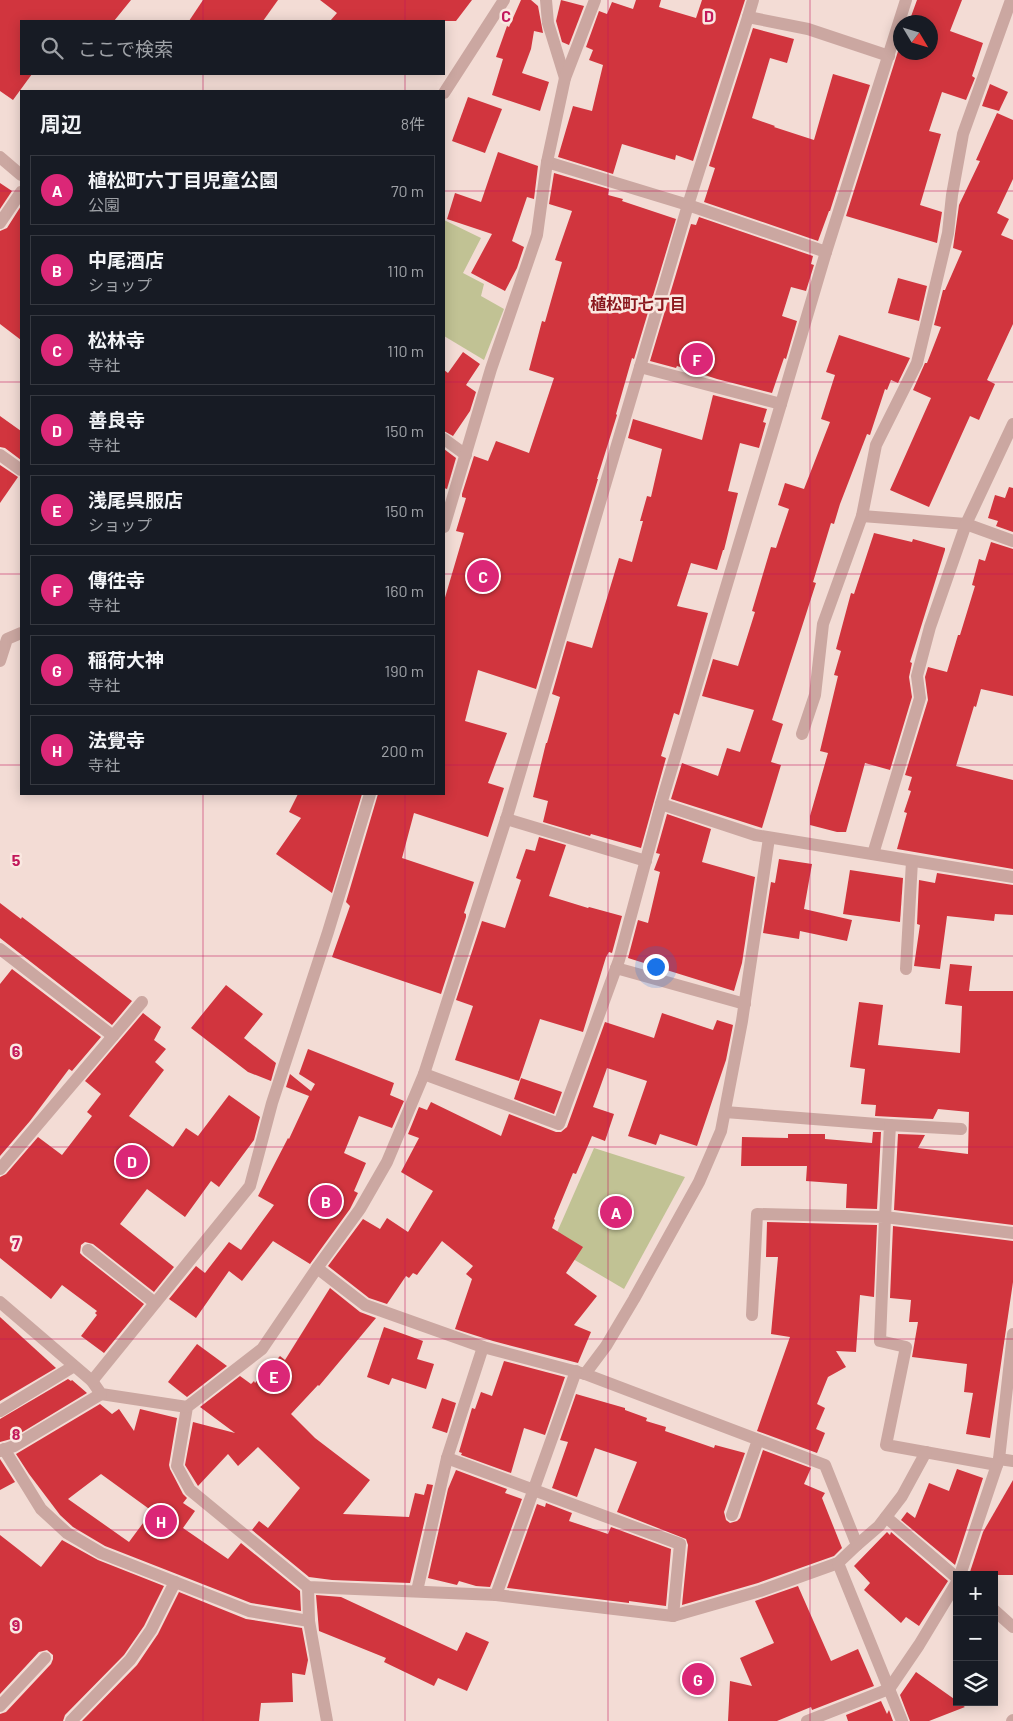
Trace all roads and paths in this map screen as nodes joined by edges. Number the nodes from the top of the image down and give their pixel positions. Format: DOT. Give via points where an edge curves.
graph roads {
  1 [pos="504,0"];
  2 [pos="546,0"];
  3 [pos="595,0"];
  4 [pos="753,0"];
  5 [pos="906,0"];
  6 [pos="1011,0"];
  7 [pos="748,17"];
  8 [pos="889,56"];
  9 [pos="565,78"];
  10 [pos="445,92"];
  11 [pos="0,157"];
  12 [pos="547,162"];
  13 [pos="20,174"];
  14 [pos="20,193"];
  15 [pos="688,205"];
  16 [pos="0,223"];
  17 [pos="826,252"];
  18 [pos="640,367"];
  19 [pos="781,404"];
  20 [pos="1013,424"];
  21 [pos="445,440"];
  22 [pos="0,455"];
  23 [pos="466,455"];
  24 [pos="20,469"];
  25 [pos="862,516"];
  26 [pos="445,524"];
  27 [pos="966,524"];
  28 [pos="1013,541"];
  29 [pos="20,633"];
  30 [pos="0,661"];
  31 [pos="802,734"];
  32 [pos="370,795"];
  33 [pos="661,804"];
  34 [pos="506,819"];
  35 [pos="769,838"];
  36 [pos="873,854"];
  37 [pos="912,861"];
  38 [pos="646,862"];
  39 [pos="1013,876"];
  40 [pos="0,949"];
  41 [pos="616,968"];
  42 [pos="906,969"];
  43 [pos="142,1002"];
  44 [pos="745,1004"];
  45 [pos="112,1036"];
  46 [pos="424,1074"];
  47 [pos="725,1112"];
  48 [pos="890,1125"];
  49 [pos="961,1129"];
  50 [pos="0,1169"];
  51 [pos="885,1217"];
  52 [pos="1013,1233"];
  53 [pos="88,1250"];
  54 [pos="317,1268"];
  55 [pos="0,1302"];
  56 [pos="155,1303"];
  57 [pos="752,1314"];
  58 [pos="1013,1334"];
  59 [pos="483,1347"];
  60 [pos="74,1366"];
  61 [pos="580,1373"];
  62 [pos="92,1381"];
  63 [pos="101,1394"];
  64 [pos="187,1408"];
  65 [pos="0,1411"];
  66 [pos="758,1440"];
  67 [pos="2,1450"];
  68 [pos="926,1452"];
  69 [pos="447,1458"];
  70 [pos="1013,1461"];
  71 [pos="998,1462"];
  72 [pos="534,1489"];
  73 [pos="732,1516"];
  74 [pos="886,1517"];
  75 [pos="857,1545"];
  76 [pos="838,1563"];
  77 [pos="961,1571"];
  78 [pos="953,1575"];
  79 [pos="175,1582"];
  80 [pos="308,1587"];
  81 [pos="953,1589"];
  82 [pos="418,1591"];
  83 [pos="496,1595"];
  84 [pos="998,1614"];
  85 [pos="673,1616"];
  86 [pos="309,1621"];
  87 [pos="1013,1627"];
  88 [pos="45,1658"];
  89 [pos="889,1690"];
  90 [pos="0,1706"];
  91 [pos="71,1721"];
  92 [pos="327,1721"];
  93 [pos="807,1721"];
  94 [pos="902,1721"];
  1 -- 10 [label="street"];
  2 -- 9 [label="street" via="548,23"];
  3 -- 9 [label="street"];
  4 -- 7 [label="street"];
  5 -- 8 [label="street"];
  6 -- 25 [label="street" via="963,134 948,233 917,363 876,445"];
  7 -- 8 [label="street" via="808,29"];
  7 -- 15 [label="street"];
  8 -- 17 [label="street"];
  9 -- 12 [label="street"];
  11 -- 13 [label="street"];
  12 -- 15 [label="street"];
  12 -- 23 [label="street" via="537,235 491,368"];
  14 -- 16 [label="street"];
  15 -- 17 [label="street"];
  15 -- 18 [label="street"];
  17 -- 19 [label="street"];
  18 -- 19 [label="street"];
  18 -- 34 [label="street"];
  19 -- 33 [label="street"];
  20 -- 27 [label="street"];
  21 -- 23 [label="street"];
  22 -- 24 [label="street"];
  23 -- 26 [label="street"];
  25 -- 27 [label="street"];
  25 -- 31 [label="street" via="822,624 815,695"];
  27 -- 28 [label="street"];
  27 -- 36 [label="street" via="930,627 917,676 920,698"];
  29 -- 30 [label="street" via="6,639"];
  32 -- 56 [label="street" via="272,1103 250,1186"];
  33 -- 35 [label="street"];
  33 -- 38 [label="street"];
  34 -- 38 [label="street"];
  34 -- 46 [label="street"];
  35 -- 36 [label="street"];
  35 -- 44 [label="street"];
  36 -- 37 [label="street"];
  37 -- 39 [label="street"];
  37 -- 42 [label="street"];
  38 -- 41 [label="street"];
  40 -- 45 [label="street"];
  41 -- 44 [label="street"];
  41 -- 46 [label="street" via="559,1124"];
  43 -- 45 [label="street"];
  44 -- 47 [label="street"];
  45 -- 50 [label="street"];
  46 -- 54 [label="street" via="387,1162 360,1209"];
  47 -- 48 [label="street"];
  47 -- 61 [label="street" via="721,1131 699,1182 606,1346"];
  48 -- 49 [label="street"];
  48 -- 51 [label="street"];
  51 -- 52 [label="street"];
  51 -- 57 [label="street" via="757,1214"];
  51 -- 68 [label="street" via="880,1342 906,1347 886,1445"];
  53 -- 56 [label="street"];
  54 -- 59 [label="street" via="365,1305"];
  54 -- 64 [label="street" via="262,1348"];
  55 -- 60 [label="street"];
  56 -- 62 [label="street"];
  58 -- 71 [label="street"];
  59 -- 61 [label="street"];
  59 -- 69 [label="street"];
  60 -- 62 [label="street"];
  60 -- 65 [label="street"];
  61 -- 66 [label="street"];
  61 -- 72 [label="street"];
  62 -- 63 [label="street"];
  63 -- 64 [label="street"];
  63 -- 67 [label="street"];
  64 -- 80 [label="street" via="177,1466 190,1490"];
  66 -- 73 [label="street"];
  66 -- 75 [label="street" via="825,1465"];
  67 -- 79 [label="street" via="41,1509 67,1533 101,1553"];
  68 -- 71 [label="street"];
  68 -- 74 [label="street" via="902,1496"];
  69 -- 72 [label="street"];
  69 -- 82 [label="street"];
  70 -- 71 [label="street"];
  71 -- 77 [label="street"];
  72 -- 83 [label="street"];
  72 -- 85 [label="street" via="680,1544"];
  74 -- 75 [label="street"];
  74 -- 78 [label="street"];
  75 -- 76 [label="street"];
  76 -- 85 [label="street" via="760,1592"];
  76 -- 89 [label="street"];
  79 -- 86 [label="street" via="249,1611"];
  79 -- 91 [label="street" via="151,1630 130,1660"];
  80 -- 82 [label="street"];
  80 -- 86 [label="street"];
  81 -- 89 [label="street"];
  82 -- 83 [label="street"];
  83 -- 85 [label="street"];
  84 -- 87 [label="street"];
  86 -- 92 [label="street"];
  88 -- 90 [label="street"];
  89 -- 93 [label="street"];
  89 -- 94 [label="street"];
}
